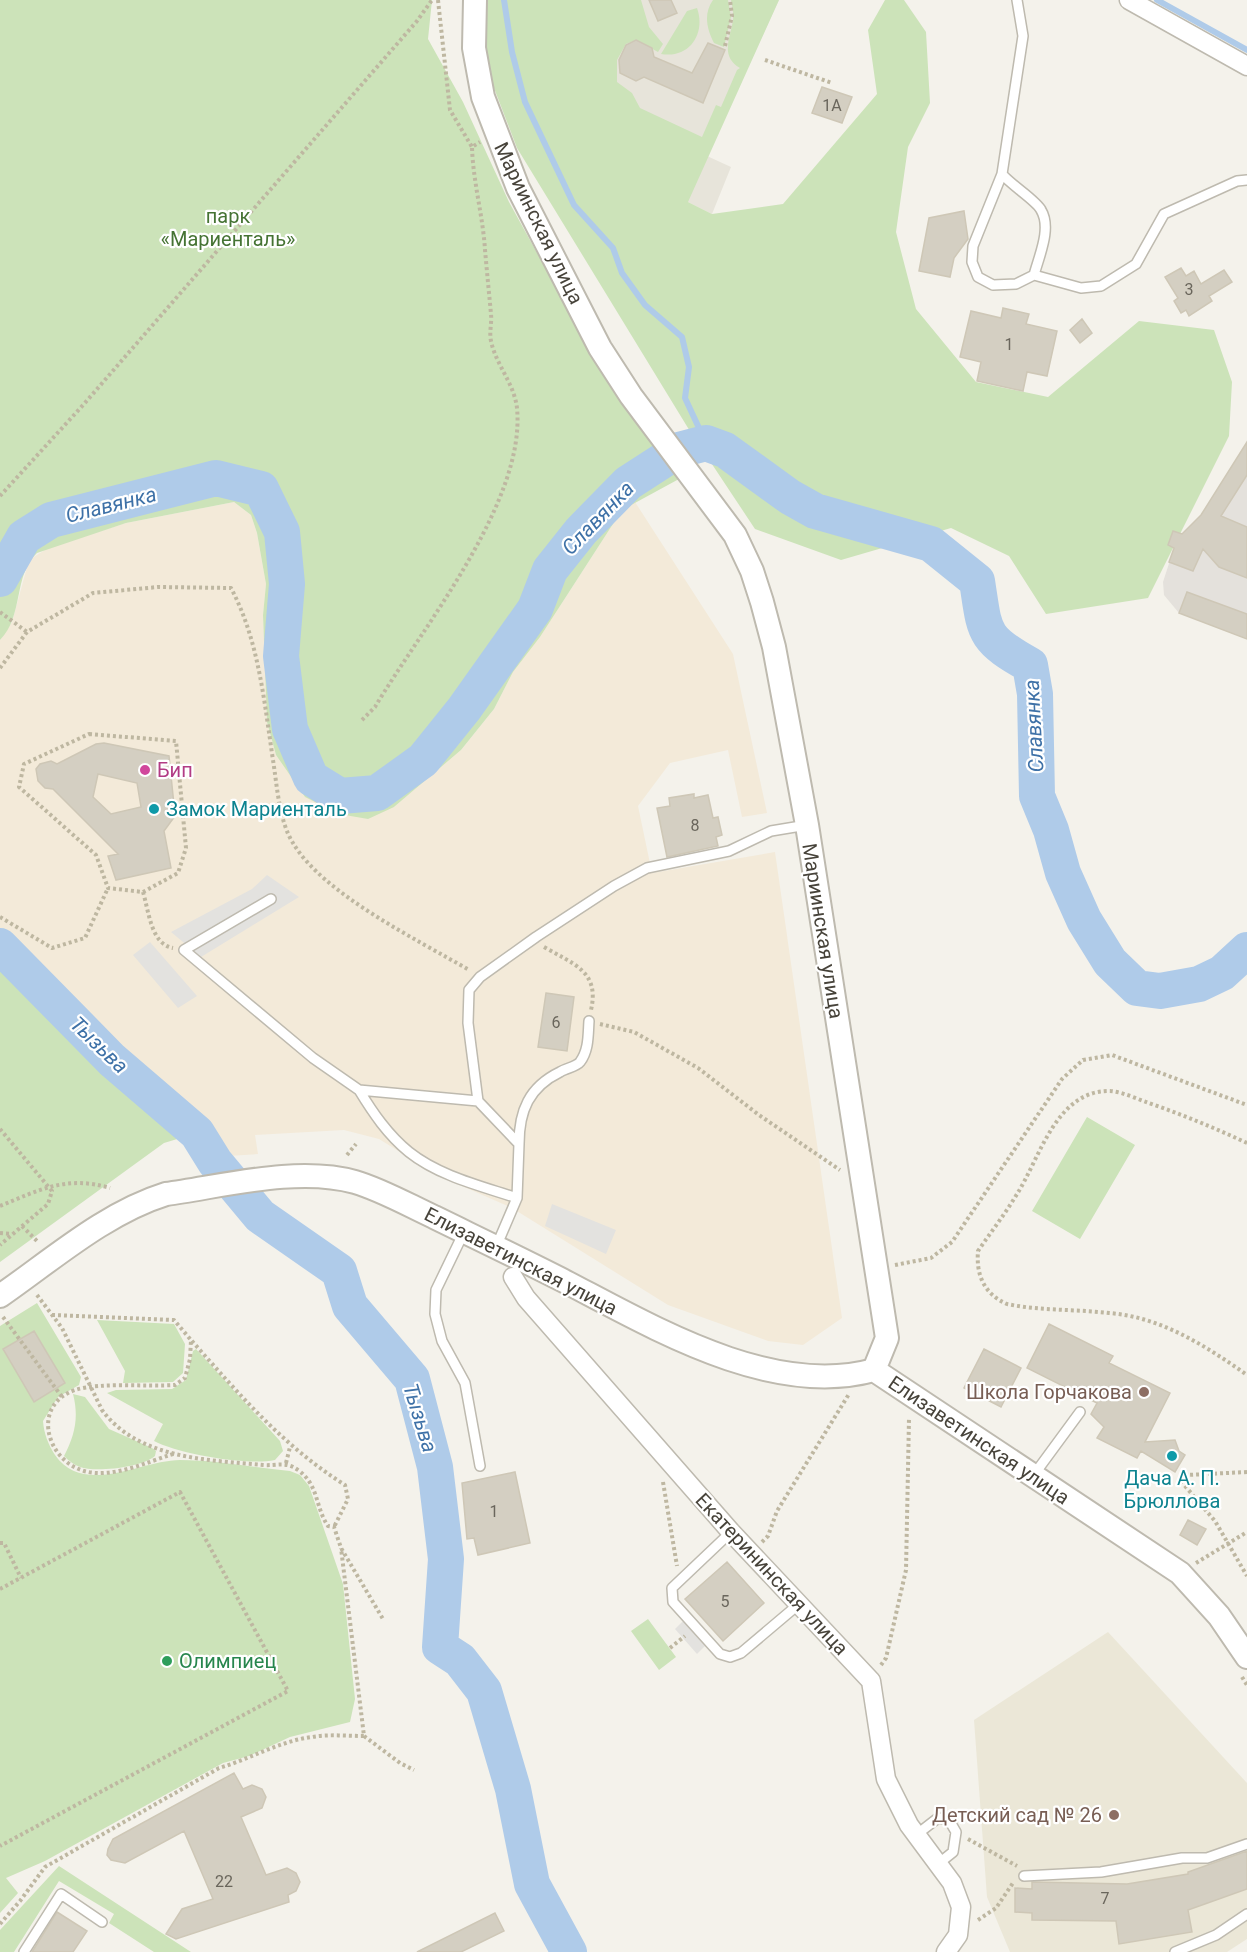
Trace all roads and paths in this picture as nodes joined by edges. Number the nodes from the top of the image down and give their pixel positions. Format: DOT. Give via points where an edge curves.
graph roads {
  1 [pos="432,0"];
  2 [pos="438,0"];
  3 [pos="475,0"];
  4 [pos="730,0"];
  5 [pos="1017,0"];
  6 [pos="1129,0"];
  7 [pos="725,46"];
  8 [pos="765,60"];
  9 [pos="1247,66"];
  10 [pos="832,83"];
  11 [pos="490,120"];
  12 [pos="472,147"];
  13 [pos="1002,174"];
  14 [pos="1247,180"];
  15 [pos="1034,275"];
  16 [pos="0,496"];
  17 [pos="0,612"];
  18 [pos="27,632"];
  19 [pos="0,668"];
  20 [pos="362,720"];
  21 [pos="807,825"];
  22 [pos="108,888"];
  23 [pos="143,892"];
  24 [pos="271,899"];
  25 [pos="0,916"];
  26 [pos="158,940"];
  27 [pos="532,940"];
  28 [pos="480,977"];
  29 [pos="589,1021"];
  30 [pos="359,1090"];
  31 [pos="478,1101"];
  32 [pos="1247,1105"];
  33 [pos="0,1129"];
  34 [pos="1247,1143"];
  35 [pos="356,1144"];
  36 [pos="519,1144"];
  37 [pos="347,1155"];
  38 [pos="863,1185"];
  39 [pos="49,1186"];
  40 [pos="110,1188"];
  41 [pos="517,1198"];
  42 [pos="0,1206"];
  43 [pos="22,1226"];
  44 [pos="464,1232"];
  45 [pos="0,1233"];
  46 [pos="13,1234"];
  47 [pos="37,1241"];
  48 [pos="0,1245"];
  49 [pos="496,1246"];
  50 [pos="876,1268"];
  51 [pos="513,1277"];
  52 [pos="37,1295"];
  53 [pos="2,1307"];
  54 [pos="52,1315"];
  55 [pos="190,1340"];
  56 [pos="866,1373"];
  57 [pos="1247,1375"];
  58 [pos="91,1387"];
  59 [pos="62,1397"];
  60 [pos="1080,1412"];
  61 [pos="909,1417"];
  62 [pos="291,1447"];
  63 [pos="173,1454"];
  64 [pos="286,1463"];
  65 [pos="480,1466"];
  66 [pos="1247,1472"];
  67 [pos="1033,1476"];
  68 [pos="662,1480"];
  69 [pos="334,1527"];
  70 [pos="731,1532"];
  71 [pos="1247,1532"];
  72 [pos="0,1543"];
  73 [pos="1228,1543"];
  74 [pos="341,1548"];
  75 [pos="751,1554"];
  76 [pos="1180,1573"];
  77 [pos="1247,1576"];
  78 [pos="21,1578"];
  79 [pos="679,1579"];
  80 [pos="0,1589"];
  81 [pos="799,1604"];
  82 [pos="383,1619"];
  83 [pos="696,1628"];
  84 [pos="670,1648"];
  85 [pos="1247,1657"];
  86 [pos="872,1681"];
  87 [pos="364,1736"];
  88 [pos="414,1770"];
  89 [pos="956,1832"];
  90 [pos="916,1834"];
  91 [pos="1247,1844"];
  92 [pos="0,1846"];
  93 [pos="938,1864"];
  94 [pos="1026,1876"];
  95 [pos="961,1913"];
  96 [pos="1247,1914"];
  97 [pos="102,1922"];
  98 [pos="0,1924"];
  99 [pos="24,1952"];
  100 [pos="946,1952"];
  101 [pos="1174,1952"];
  1 -- 16 [label="path"];
  2 -- 12 [label="path" via="450,110"];
  3 -- 11 [label="street, Мариинская улица" via="474,48"];
  4 -- 7 [label="path" via="732,16"];
  5 -- 13 [label="lane" via="1023,36"];
  6 -- 9 [label="street"];
  8 -- 10 [label="path"];
  11 -- 12 [label="path" via="481,142"];
  11 -- 21 [label="street, Мариинская улица" via="518,188 600,348 712,502 744,553 774,647"];
  12 -- 20 [label="path" via="485,248 490,339 517,409 511,467 484,530 438,612 375,707"];
  13 -- 15 [label="lane" via="1041,208 1046,226"];
  13 -- 15 [label="lane" via="973,246 972,262 978,276 993,285 1016,284"];
  14 -- 15 [label="lane" via="1164,214 1136,264 1101,286 1081,288"];
  17 -- 18 [label="path"];
  18 -- 19 [label="path"];
  18 -- 28 [label="path" via="93,593 158,587 231,588 246,616 257,661 276,780 292,843 309,865 342,892"];
  21 -- 27 [label="lane" via="771,831 729,851 647,868"];
  21 -- 38 [label="street, Мариинская улица"];
  22 -- 23 [label="path"];
  22 -- 23 [label="path" via="96,855 19,787 24,764 89,734 176,741 186,848 178,873"];
  22 -- 25 [label="path" via="85,938 52,948"];
  23 -- 26 [label="path"];
  24 -- 30 [label="lane" via="184,950 313,1058"];
  27 -- 28 [label="lane"];
  27 -- 29 [label="path" via="586,975 593,986"];
  28 -- 31 [label="lane" via="469,990 468,1023"];
  29 -- 36 [label="lane" via="587,1050 579,1064 546,1078 526,1102 519,1121"];
  29 -- 38 [label="path" via="634,1032 698,1068 759,1115"];
  30 -- 31 [label="lane"];
  30 -- 41 [label="lane" via="379,1120 410,1154 441,1171"];
  31 -- 36 [label="lane"];
  32 -- 50 [label="path" via="1112,1055 1083,1060 1062,1079 952,1242 931,1258"];
  33 -- 39 [label="path"];
  34 -- 57 [label="path" via="1124,1094 1104,1092 1084,1098 1069,1107 1054,1125 1018,1193 978,1251 977,1259 983,1286 1007,1304 1112,1313 1152,1323 1202,1343"];
  35 -- 37 [label="path"];
  36 -- 41 [label="lane"];
  38 -- 50 [label="street, Мариинская улица"];
  39 -- 40 [label="path" via="90,1181"];
  39 -- 42 [label="path"];
  39 -- 43 [label="path" via="52,1195 48,1204"];
  41 -- 49 [label="lane"];
  43 -- 46 [label="path"];
  43 -- 47 [label="path"];
  44 -- 49 [label="street, Елизаветинская улица"];
  44 -- 53 [label="street, Елизаветинская улица" via="354,1182 299,1176 166,1194 114,1217"];
  44 -- 65 [label="lane" via="436,1290 435,1314 442,1341 465,1383"];
  45 -- 46 [label="path"];
  46 -- 48 [label="path"];
  49 -- 56 [label="street, Елизаветинская улица" via="661,1332 754,1366 790,1376 824,1379"];
  50 -- 56 [label="street, Мариинская улица" via="887,1338"];
  51 -- 70 [label="street, Екатерининская улица" via="526,1298"];
  52 -- 54 [label="path"];
  53 -- 59 [label="path"];
  54 -- 55 [label="path" via="174,1320"];
  54 -- 58 [label="path"];
  55 -- 58 [label="path" via="185,1378 175,1385"];
  55 -- 62 [label="path"];
  56 -- 67 [label="street, Елизаветинская улица"];
  56 -- 75 [label="path" via="777,1511 768,1536"];
  58 -- 59 [label="path"];
  58 -- 63 [label="path" via="111,1421"];
  59 -- 63 [label="path" via="47,1420 48,1434 71,1466 85,1471 117,1471"];
  60 -- 67 [label="lane"];
  61 -- 86 [label="path" via="906,1570 886,1658"];
  62 -- 64 [label="path"];
  62 -- 69 [label="path" via="345,1485 348,1499"];
  63 -- 64 [label="path" via="269,1466"];
  64 -- 69 [label="path" via="313,1485 322,1517 327,1526"];
  66 -- 73 [label="path" via="1187,1475 1179,1479"];
  67 -- 76 [label="street, Елизаветинская улица"];
  68 -- 79 [label="path"];
  69 -- 74 [label="path"];
  70 -- 75 [label="street, Екатерининская улица"];
  70 -- 79 [label="lane"];
  71 -- 73 [label="path"];
  72 -- 78 [label="path"];
  73 -- 76 [label="path"];
  73 -- 77 [label="path"];
  74 -- 82 [label="path"];
  74 -- 87 [label="path"];
  75 -- 81 [label="street, Екатерининская улица"];
  76 -- 85 [label="street, Елизаветинская улица" via="1219,1616"];
  78 -- 80 [label="path"];
  78 -- 92 [label="path" via="180,1492 288,1691"];
  79 -- 83 [label="lane" via="672,1588 673,1602"];
  81 -- 83 [label="lane" via="741,1653 730,1657 720,1654"];
  81 -- 86 [label="street, Екатерининская улица"];
  83 -- 84 [label="path"];
  86 -- 90 [label="street" via="886,1779"];
  87 -- 88 [label="path"];
  87 -- 98 [label="path" via="314,1736 219,1768 45,1867"];
  89 -- 90 [label="lane" via="950,1820 938,1818"];
  89 -- 93 [label="lane" via="953,1852"];
  89 -- 94 [label="path" via="1012,1863"];
  90 -- 93 [label="street"];
  91 -- 94 [label="lane" via="1207,1858 1182,1858 1101,1872"];
  93 -- 95 [label="street" via="952,1883"];
  94 -- 95 [label="path" via="1011,1884 993,1911 978,1920"];
  95 -- 100 [label="street" via="958,1935"];
  96 -- 101 [label="lane" via="1216,1935"];
  97 -- 99 [label="lane" via="62,1894"];
}
